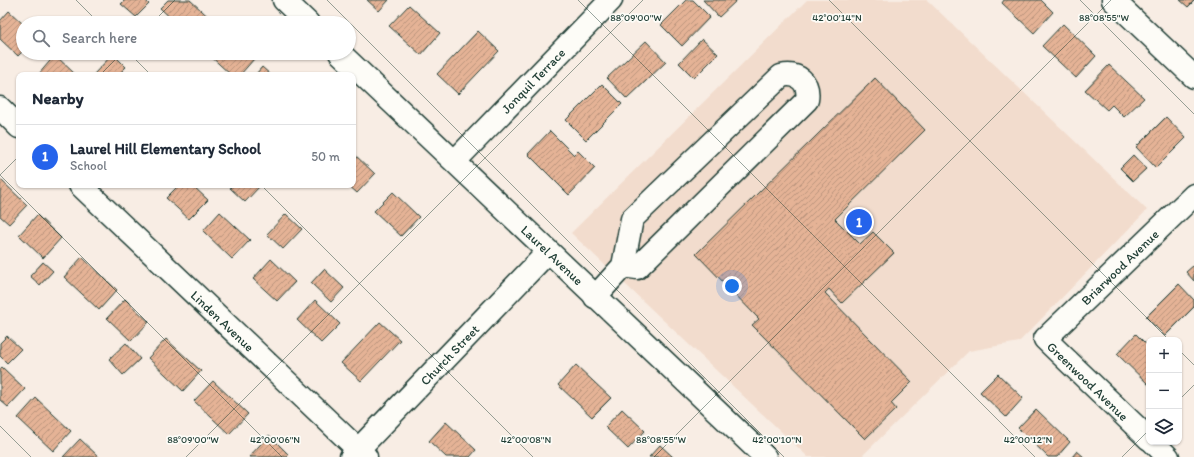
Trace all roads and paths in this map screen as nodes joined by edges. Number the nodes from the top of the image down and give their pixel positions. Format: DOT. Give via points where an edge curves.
graph roads {
  1 [pos="284,0"];
  2 [pos="611,0"];
  3 [pos="1113,0"];
  4 [pos="301,16"];
  5 [pos="347,60"];
  6 [pos="1194,78"];
  7 [pos="0,108"];
  8 [pos="16,123"];
  9 [pos="455,161"];
  10 [pos="83,188"];
  11 [pos="1194,195"];
  12 [pos="548,252"];
  13 [pos="622,266"];
  14 [pos="595,296"];
  15 [pos="1045,339"];
  16 [pos="1146,436"];
  17 [pos="1155,445"];
  18 [pos="358,455"];
  19 [pos="765,457"];
  20 [pos="1168,457"];
  1 -- 4 [label="street"];
  2 -- 9 [label="street, Jonquil Terrace"];
  3 -- 6 [label="street"];
  5 -- 9 [label="street, Laurel Avenue"];
  7 -- 8 [label="street"];
  9 -- 12 [label="street, Laurel Avenue"];
  10 -- 18 [label="street, Linden Avenue"];
  11 -- 15 [label="street, Briarwood Avenue"];
  12 -- 14 [label="street, Laurel Avenue"];
  12 -- 18 [label="street, Church Street"];
  13 -- 13 [label="street" via="637,268 807,100 807,87 799,78 793,75 781,76 632,219"];
  13 -- 14 [label="street"];
  14 -- 19 [label="street, Laurel Avenue"];
  15 -- 16 [label="street, Greenwood Avenue"];
  17 -- 20 [label="street"];
}
